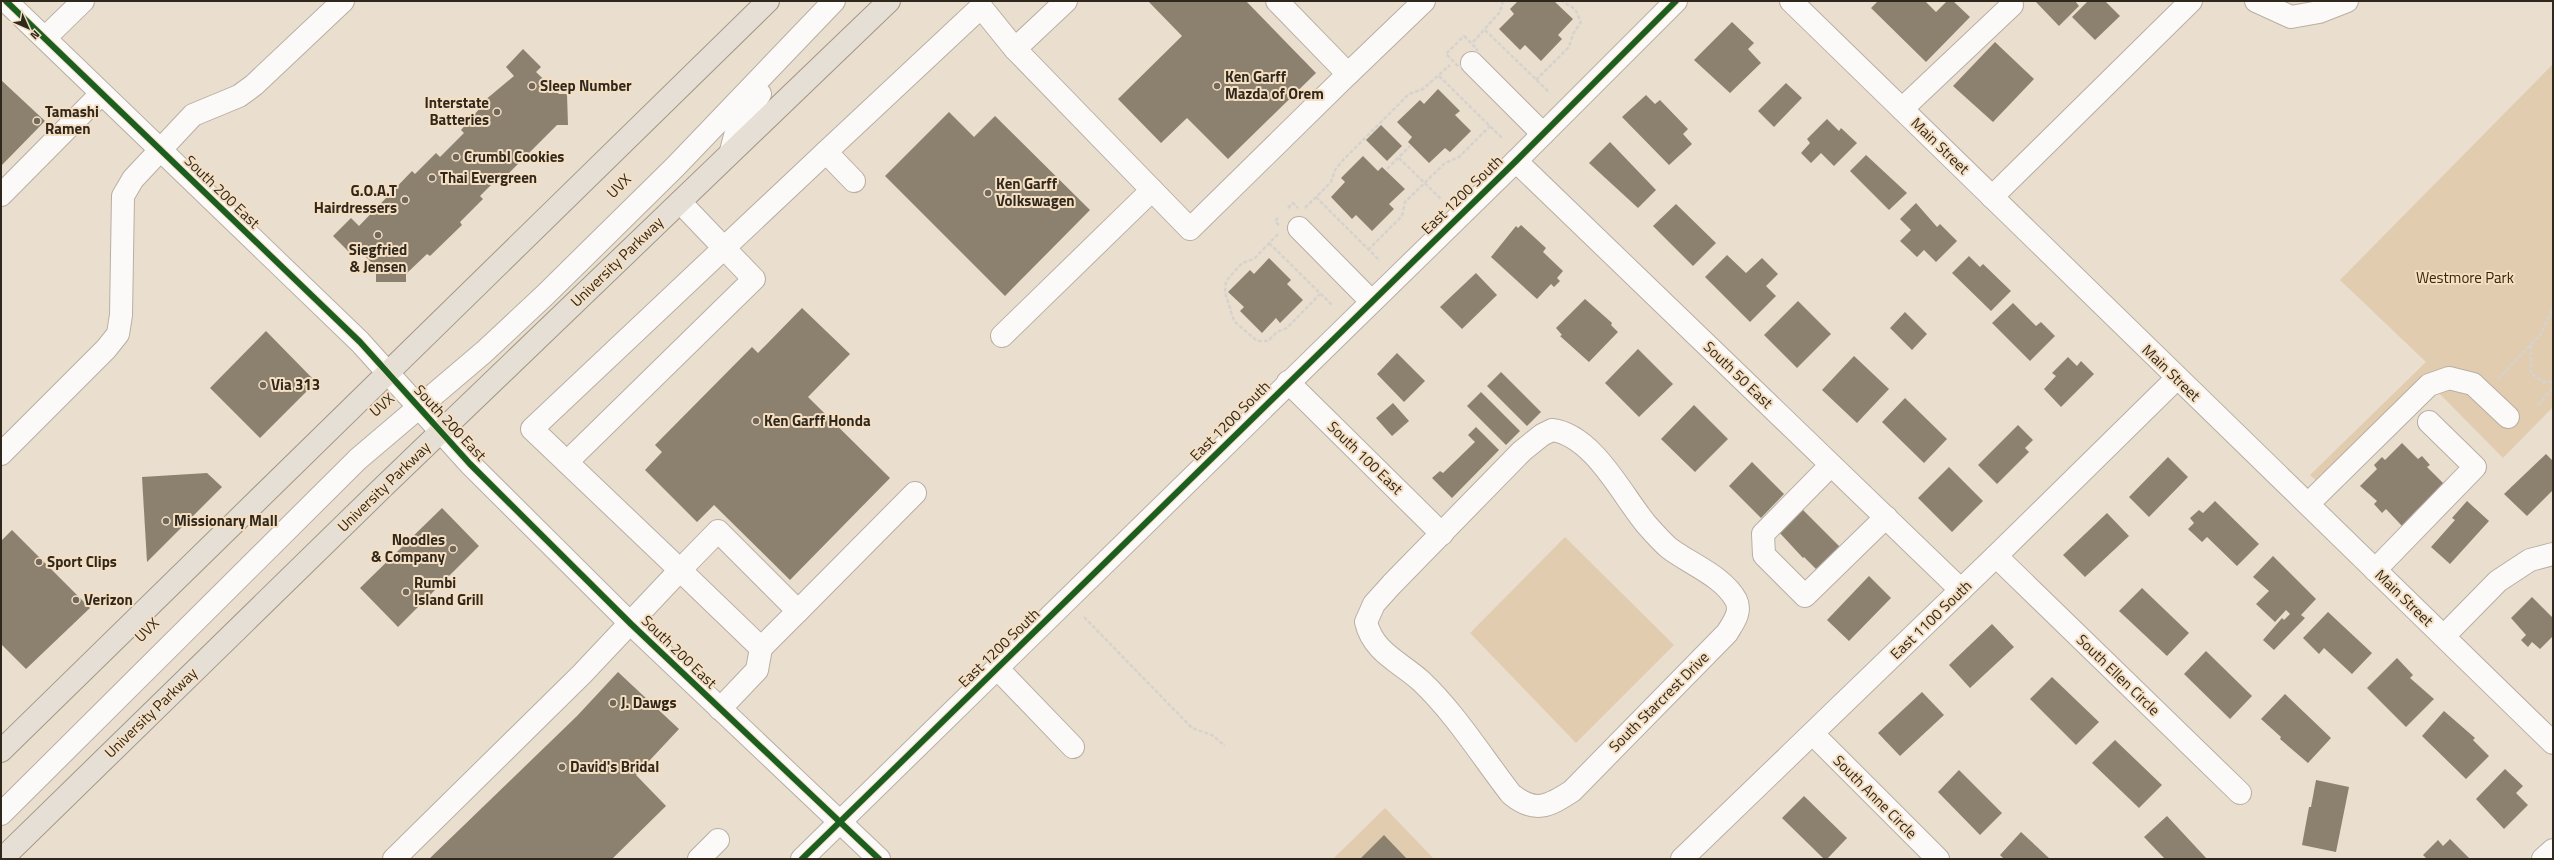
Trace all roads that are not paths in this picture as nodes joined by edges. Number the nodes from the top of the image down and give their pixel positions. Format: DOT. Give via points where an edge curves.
graph roads {
  1 [pos="6,1"];
  2 [pos="83,1"];
  3 [pos="343,1"];
  4 [pos="768,1"];
  5 [pos="815,1"];
  6 [pos="834,1"];
  7 [pos="850,1"];
  8 [pos="889,1"];
  9 [pos="1066,1"];
  10 [pos="1277,1"];
  11 [pos="1424,1"];
  12 [pos="1676,1"];
  13 [pos="1791,1"];
  14 [pos="2256,1"];
  15 [pos="2346,1"];
  16 [pos="981,3"];
  17 [pos="2012,4"];
  18 [pos="2183,4"];
  19 [pos="44,38"];
  20 [pos="1015,49"];
  21 [pos="1466,56"];
  22 [pos="1348,74"];
  23 [pos="101,94"];
  24 [pos="1902,109"];
  25 [pos="1542,134"];
  26 [pos="160,150"];
  27 [pos="731,151"];
  28 [pos="826,152"];
  29 [pos="1516,161"];
  30 [pos="854,181"];
  31 [pos="1152,190"];
  32 [pos="1,195"];
  33 [pos="1992,197"];
  34 [pos="680,202"];
  35 [pos="1299,228"];
  36 [pos="724,248"];
  37 [pos="1371,301"];
  38 [pos="1002,336"];
  39 [pos="388,374"];
  40 [pos="2177,378"];
  41 [pos="1288,382"];
  42 [pos="413,403"];
  43 [pos="2508,417"];
  44 [pos="2429,422"];
  45 [pos="441,432"];
  46 [pos="1,454"];
  47 [pos="567,462"];
  48 [pos="1832,465"];
  49 [pos="915,493"];
  50 [pos="2308,504"];
  51 [pos="1886,517"];
  52 [pos="1442,534"];
  53 [pos="2553,554"];
  54 [pos="1996,556"];
  55 [pos="680,570"];
  56 [pos="2375,570"];
  57 [pos="1961,590"];
  58 [pos="798,611"];
  59 [pos="631,624"];
  60 [pos="2444,636"];
  61 [pos="761,648"];
  62 [pos="997,668"];
  63 [pos="720,709"];
  64 [pos="1813,734"];
  65 [pos="2553,743"];
  66 [pos="1073,747"];
  67 [pos="1,751"];
  68 [pos="2240,793"];
  69 [pos="1,797"];
  70 [pos="1,814"];
  71 [pos="839,822"];
  72 [pos="718,840"];
  73 [pos="2553,850"];
  74 [pos="2,859"];
  75 [pos="394,859"];
  76 [pos="699,859"];
  77 [pos="802,859"];
  78 [pos="879,859"];
  79 [pos="1682,859"];
  80 [pos="1938,859"];
  81 [pos="2543,859"];
  1 -- 19 [label="street, South 200 East"];
  2 -- 19 [label="street"];
  3 -- 26 [label="street" via="254,85 239,96 204,108 193,115"];
  4 -- 39 [label="main road"];
  5 -- 42 [label="street, UVX" via="635,190"];
  6 -- 42 [label="street" via="675,167 545,295 484,352"];
  7 -- 27 [label="street" via="760,94 737,128"];
  8 -- 27 [label="main road, University Parkway"];
  9 -- 20 [label="street"];
  10 -- 22 [label="street"];
  11 -- 22 [label="street"];
  12 -- 25 [label="street, East 1200 South"];
  13 -- 24 [label="street, Main Street"];
  14 -- 15 [label="street" via="2291,17 2319,12"];
  16 -- 20 [label="street"];
  16 -- 28 [label="street"];
  17 -- 24 [label="street"];
  18 -- 33 [label="street"];
  19 -- 23 [label="street, South 200 East"];
  20 -- 31 [label="street"];
  21 -- 25 [label="street"];
  22 -- 31 [label="street" via="1190,229"];
  23 -- 26 [label="street, South 200 East"];
  23 -- 32 [label="street"];
  24 -- 33 [label="street, Main Street"];
  25 -- 29 [label="street, East 1200 South"];
  26 -- 39 [label="street, South 200 East" via="360,342"];
  26 -- 46 [label="street" via="133,179 123,196 121,315 118,334"];
  27 -- 34 [label="main road, University Parkway"];
  28 -- 30 [label="street"];
  28 -- 36 [label="street"];
  29 -- 37 [label="street, East 1200 South"];
  29 -- 48 [label="street, South 50 East"];
  31 -- 38 [label="street"];
  33 -- 40 [label="street, Main Street"];
  34 -- 36 [label="street"];
  34 -- 45 [label="main road, University Parkway"];
  35 -- 37 [label="street"];
  36 -- 47 [label="street" via="754,279"];
  36 -- 47 [label="street" via="532,429"];
  37 -- 41 [label="street, East 1200 South"];
  39 -- 42 [label="street, South 200 East"];
  39 -- 67 [label="main road"];
  40 -- 50 [label="street, Main Street"];
  40 -- 54 [label="street, East 1100 South"];
  41 -- 52 [label="street, South 100 East"];
  41 -- 62 [label="street, East 1200 South"];
  42 -- 45 [label="street, South 200 East"];
  42 -- 69 [label="street, UVX" via="324,474 158,637"];
  42 -- 70 [label="street"];
  43 -- 50 [label="street" via="2473,384 2449,378 2429,385"];
  44 -- 56 [label="street" via="2475,467"];
  45 -- 59 [label="street, South 200 East"];
  45 -- 74 [label="main road, University Parkway"];
  47 -- 55 [label="street"];
  48 -- 51 [label="street, South 50 East"];
  48 -- 51 [label="street" via="1763,534 1764,555 1805,596"];
  49 -- 58 [label="street"];
  50 -- 56 [label="street, Main Street"];
  51 -- 57 [label="street, South 50 East"];
  52 -- 52 [label="street, South Starcrest Drive" via="1374,604 1366,622 1368,632 1374,643 1437,698 1511,794 1529,806 1554,804 1572,790 1727,633 1736,618 1736,601 1730,592 1717,580 1668,547 1645,523 1618,483 1586,449 1562,431 1552,430 1522,451"];
  53 -- 60 [label="street" via="2530,560 2498,581"];
  54 -- 57 [label="street, East 1100 South"];
  54 -- 68 [label="street, South Ellen Circle"];
  55 -- 58 [label="street" via="718,531"];
  55 -- 59 [label="street"];
  55 -- 61 [label="street"];
  56 -- 60 [label="street, Main Street"];
  57 -- 64 [label="street, East 1100 South"];
  58 -- 61 [label="street"];
  59 -- 63 [label="street, South 200 East"];
  59 -- 75 [label="street"];
  60 -- 65 [label="street, Main Street"];
  61 -- 63 [label="street" via="757,670"];
  62 -- 66 [label="street"];
  62 -- 71 [label="street, East 1200 South"];
  63 -- 71 [label="street, South 200 East"];
  64 -- 79 [label="street, East 1100 South"];
  64 -- 80 [label="street, South Anne Circle"];
  71 -- 77 [label="street, East 1200 South"];
  71 -- 78 [label="street, South 200 East"];
  72 -- 76 [label="street"];
  73 -- 81 [label="street"];
}
